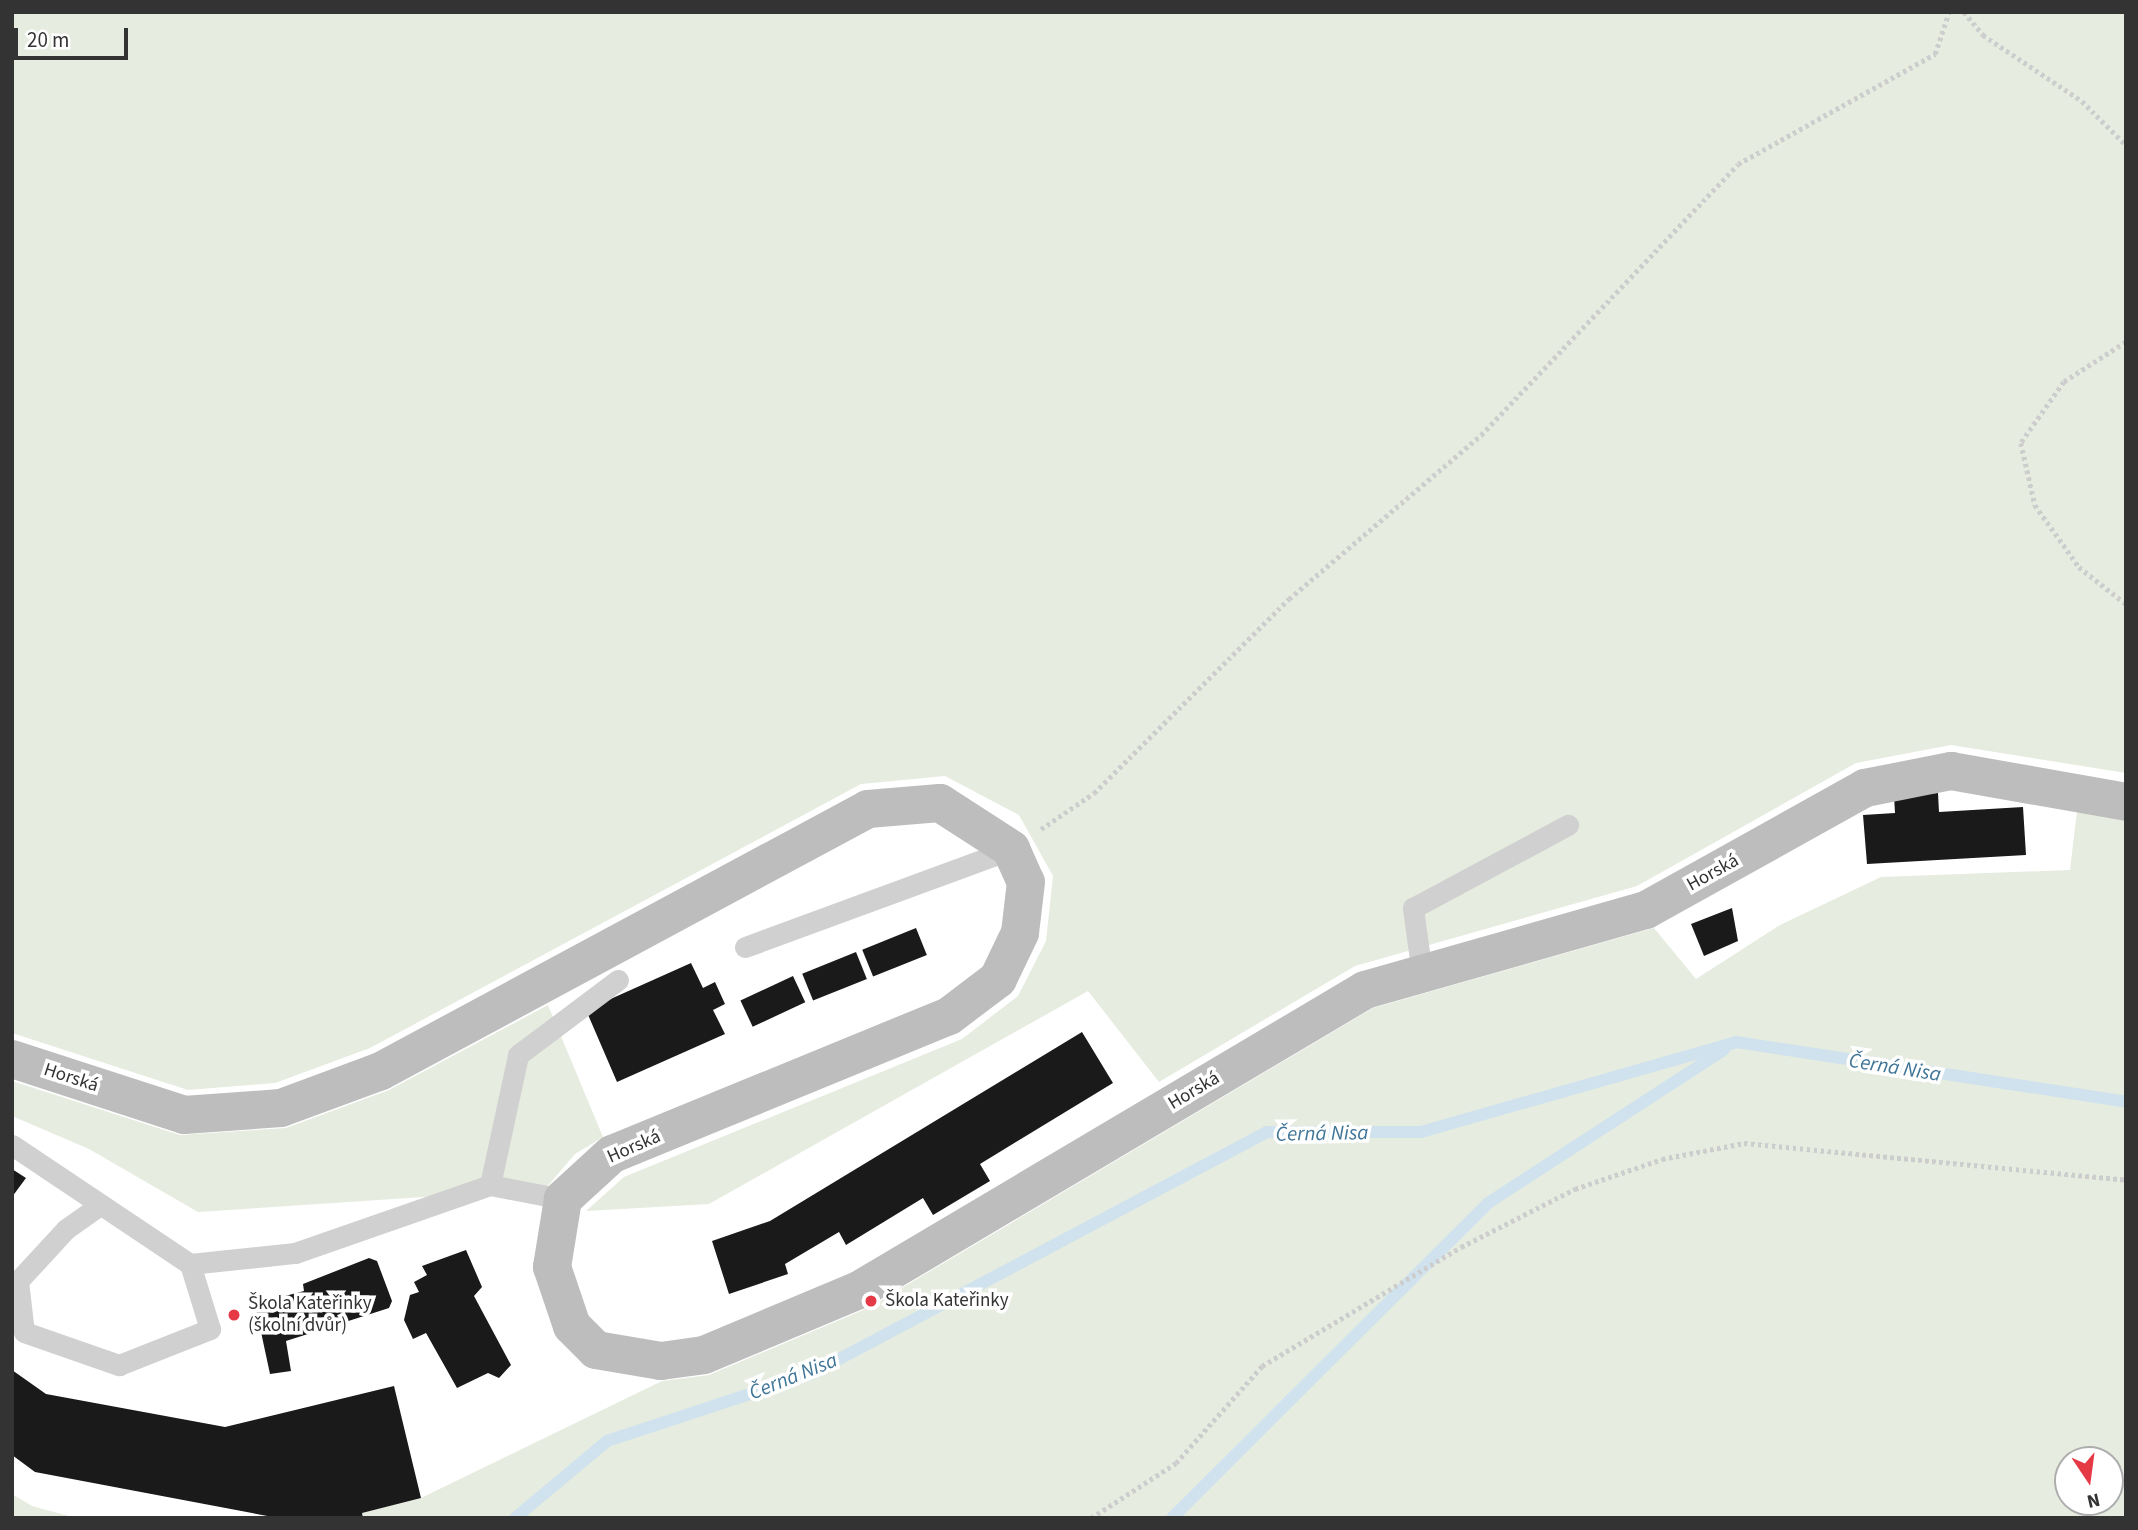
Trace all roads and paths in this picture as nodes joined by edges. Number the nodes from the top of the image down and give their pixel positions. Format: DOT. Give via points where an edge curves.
graph roads {
  1 [pos="1949,12"];
  2 [pos="1964,12"];
  3 [pos="2126,145"];
  4 [pos="2126,342"];
  5 [pos="2126,604"];
  6 [pos="2126,802"];
  7 [pos="1567,825"];
  8 [pos="1011,849"];
  9 [pos="745,947"];
  10 [pos="1422,974"];
  11 [pos="618,980"];
  12 [pos="12,1059"];
  13 [pos="12,1145"];
  14 [pos="2126,1180"];
  15 [pos="490,1185"];
  16 [pos="563,1199"];
  17 [pos="100,1206"];
  18 [pos="190,1264"];
  19 [pos="1091,1518"];
  1 -- 8 [label="path" via="1935,54 1738,164 1481,435 1289,599 1094,793"];
  2 -- 3 [label="path" via="1983,35 2082,101"];
  4 -- 5 [label="path" via="2064,383 2021,443 2035,505 2079,567"];
  6 -- 10 [label="street, Horská" via="1951,771 1865,788 1646,910"];
  7 -- 10 [label="lane" via="1413,908"];
  8 -- 9 [label="lane"];
  8 -- 12 [label="street, Horská" via="940,803 868,809 381,1071 281,1108 184,1115"];
  8 -- 16 [label="street, Horská" via="1026,882 1020,933 998,979 949,1016 612,1154"];
  10 -- 16 [label="street, Horská" via="1365,990 859,1290 704,1355 626,1359 596,1350 572,1326 552,1267"];
  11 -- 15 [label="lane" via="518,1055"];
  13 -- 17 [label="lane"];
  14 -- 19 [label="path" via="1744,1143 1662,1160 1575,1189 1461,1247 1262,1366 1176,1463"];
  15 -- 16 [label="lane"];
  15 -- 18 [label="lane" via="295,1253"];
  17 -- 18 [label="lane"];
  17 -- 18 [label="lane" via="66,1229 18,1281 24,1332 119,1365 210,1329"];
}
